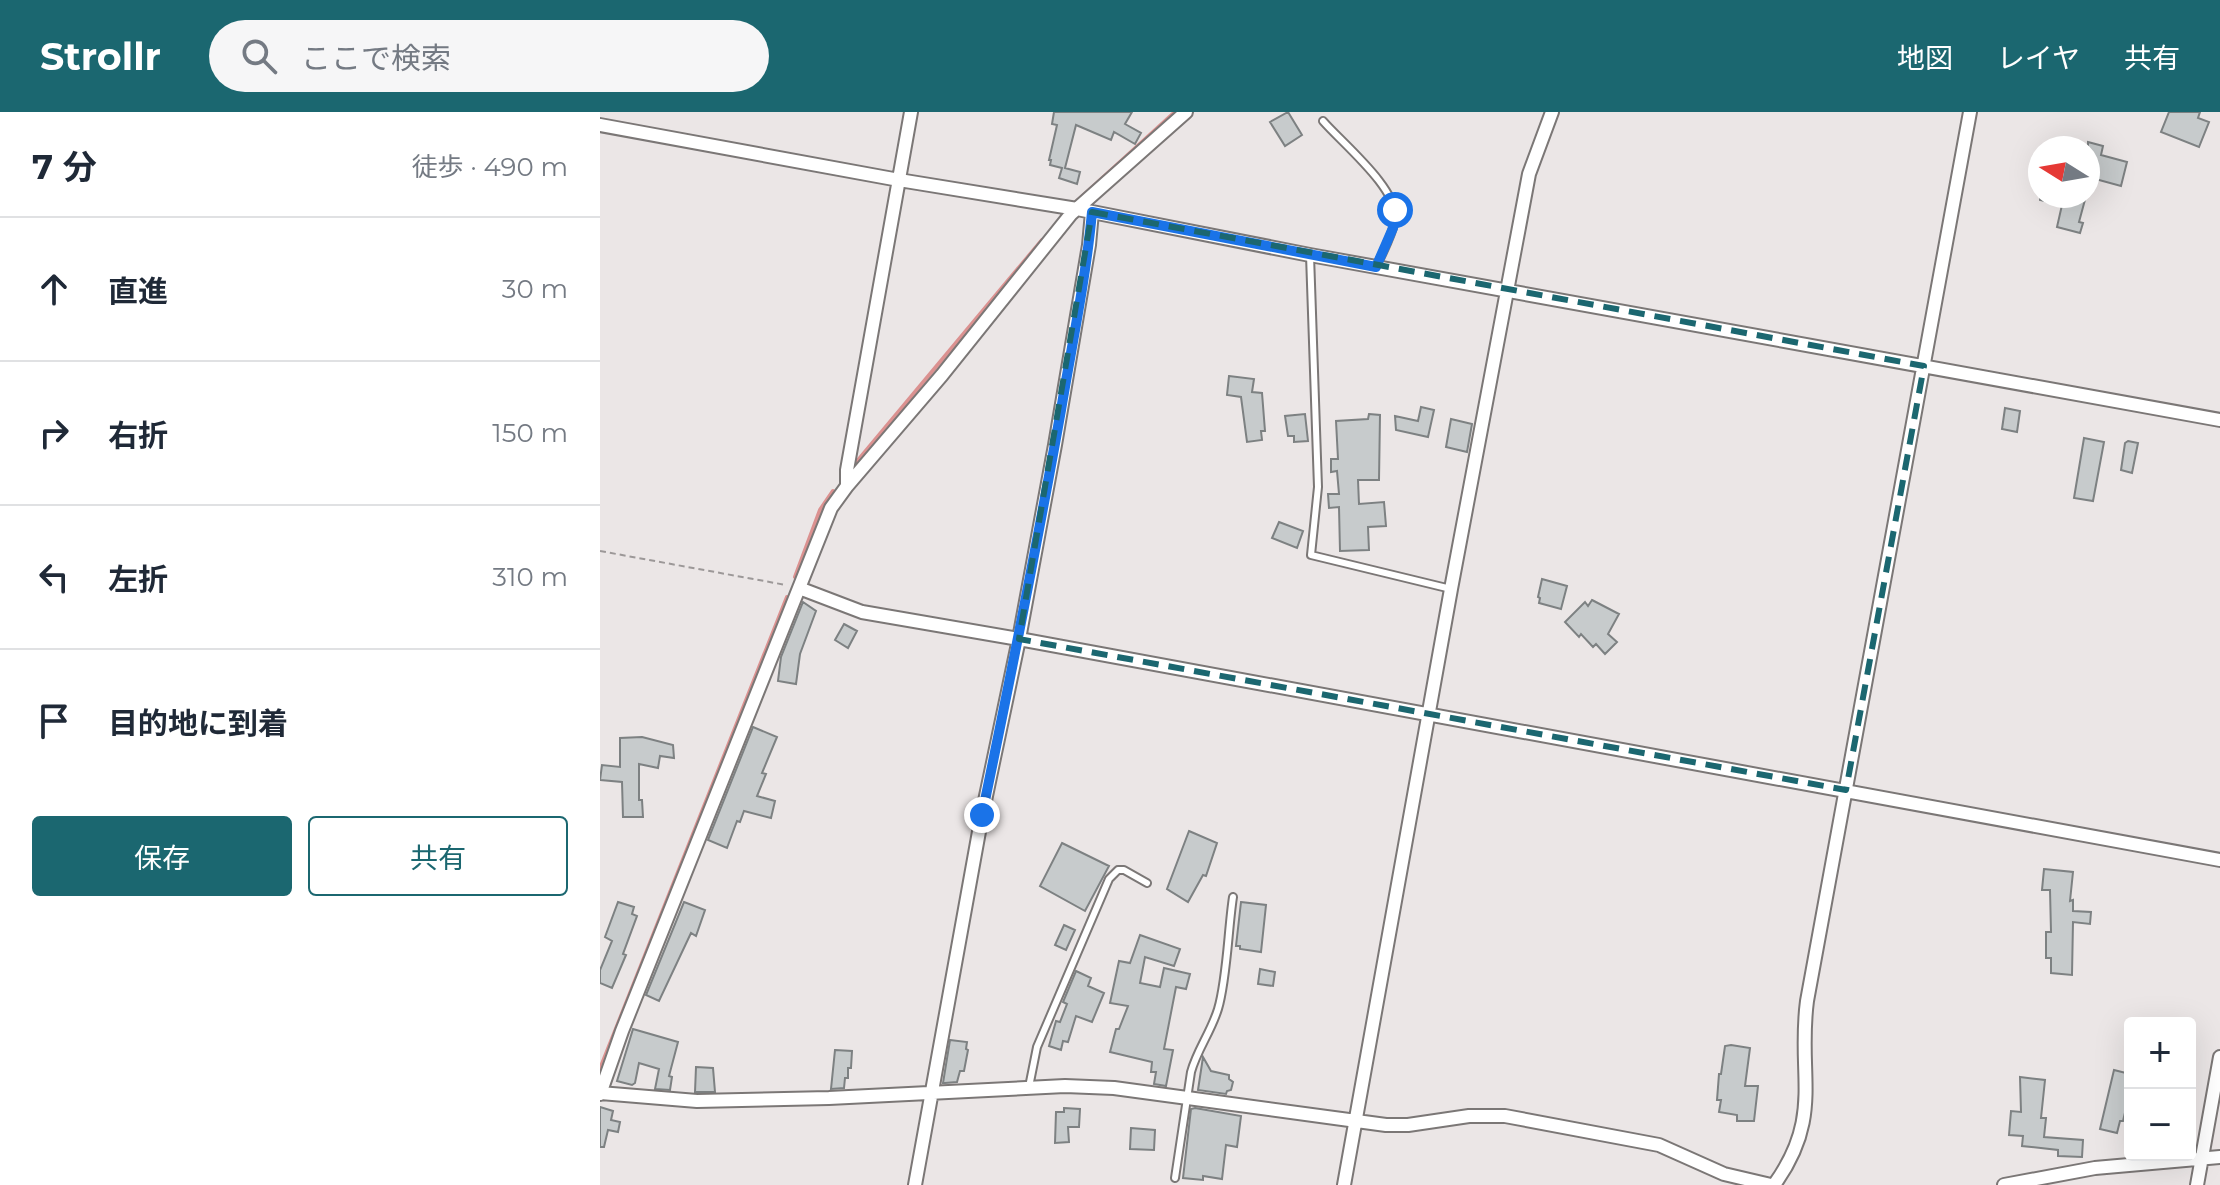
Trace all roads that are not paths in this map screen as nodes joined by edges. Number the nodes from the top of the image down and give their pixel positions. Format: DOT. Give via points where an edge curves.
graph roads {
  1 [pos="911,112"];
  2 [pos="1186,112"];
  3 [pos="1552,112"];
  4 [pos="1970,112"];
  5 [pos="1323,121"];
  6 [pos="600,125"];
  7 [pos="899,180"];
  8 [pos="1077,209"];
  9 [pos="1092,212"];
  10 [pos="1310,255"];
  11 [pos="1376,267"];
  12 [pos="1507,290"];
  13 [pos="1924,366"];
  14 [pos="2220,420"];
  15 [pos="847,486"];
  16 [pos="799,588"];
  17 [pos="1451,589"];
  18 [pos="1019,639"];
  19 [pos="1430,714"];
  20 [pos="1846,790"];
  21 [pos="2220,860"];
  22 [pos="1147,883"];
  23 [pos="1233,897"];
  24 [pos="2220,1057"];
  25 [pos="1029,1087"];
  26 [pos="932,1092"];
  27 [pos="600,1094"];
  28 [pos="1185,1098"];
  29 [pos="1355,1121"];
  30 [pos="2202,1157"];
  31 [pos="2220,1157"];
  32 [pos="1175,1178"];
  33 [pos="915,1185"];
  34 [pos="1344,1185"];
  35 [pos="1772,1185"];
  36 [pos="2004,1185"];
  37 [pos="2197,1185"];
  1 -- 7 [label="street"];
  2 -- 8 [label="street"];
  3 -- 12 [label="street" via="1529,174"];
  4 -- 13 [label="street"];
  5 -- 11 [label="lane" via="1393,203 1396,218"];
  6 -- 7 [label="street"];
  7 -- 8 [label="street"];
  7 -- 15 [label="street"];
  8 -- 9 [label="street"];
  8 -- 15 [label="street"];
  9 -- 10 [label="street"];
  9 -- 18 [label="street"];
  10 -- 11 [label="street"];
  10 -- 17 [label="lane" via="1318,487 1311,555"];
  11 -- 12 [label="street"];
  12 -- 13 [label="street"];
  12 -- 17 [label="street"];
  13 -- 14 [label="street"];
  13 -- 20 [label="street"];
  15 -- 16 [label="street" via="827,517"];
  16 -- 18 [label="street" via="862,612"];
  16 -- 27 [label="street"];
  17 -- 19 [label="street"];
  18 -- 19 [label="street"];
  18 -- 26 [label="street"];
  19 -- 20 [label="street"];
  19 -- 29 [label="street"];
  20 -- 21 [label="street"];
  20 -- 35 [label="street" via="1805,1010 1807,1104 1802,1134"];
  22 -- 25 [label="lane" via="1120,870 1109,879 1037,1047"];
  23 -- 28 [label="lane" via="1219,1005 1193,1063"];
  24 -- 30 [label="street"];
  25 -- 26 [label="street"];
  25 -- 28 [label="street" via="1114,1088"];
  26 -- 27 [label="street" via="697,1101"];
  26 -- 33 [label="street"];
  28 -- 29 [label="street"];
  28 -- 32 [label="lane"];
  29 -- 34 [label="street"];
  29 -- 35 [label="street" via="1408,1125 1505,1116 1659,1145 1724,1174"];
  30 -- 31 [label="street"];
  30 -- 36 [label="street" via="2095,1168"];
  30 -- 37 [label="street"];
}
